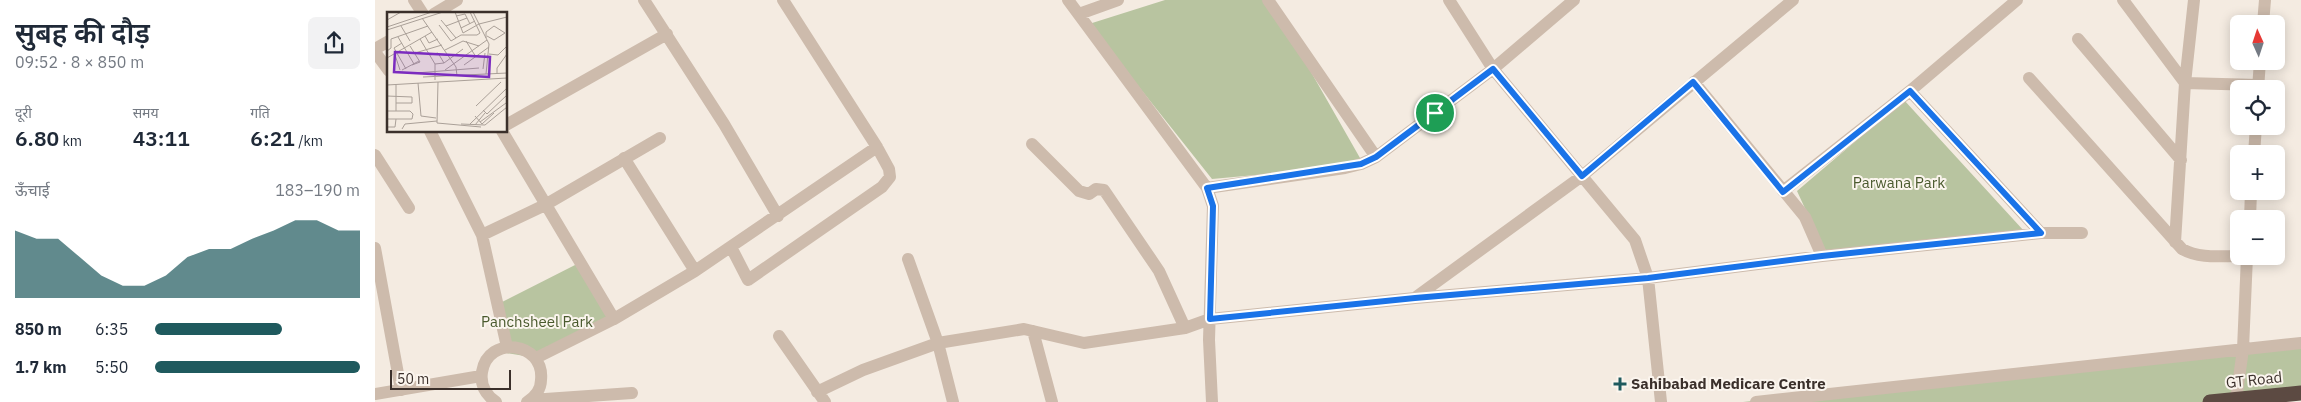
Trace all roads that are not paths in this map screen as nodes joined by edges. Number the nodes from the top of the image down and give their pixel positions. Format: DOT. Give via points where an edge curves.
graph roads {
  1 [pos="414,0"];
  2 [pos="457,0"];
  3 [pos="644,0"];
  4 [pos="783,0"];
  5 [pos="1068,0"];
  6 [pos="1118,0"];
  7 [pos="1268,0"];
  8 [pos="1449,0"];
  9 [pos="1574,0"];
  10 [pos="1793,0"];
  11 [pos="2017,0"];
  12 [pos="2123,0"];
  13 [pos="2265,0"];
  14 [pos="2192,2"];
  15 [pos="422,12"];
  16 [pos="437,12"];
  17 [pos="1079,14"];
  18 [pos="2264,15"];
  19 [pos="667,34"];
  20 [pos="2078,39"];
  21 [pos="387,42"];
  22 [pos="375,50"];
  23 [pos="387,68"];
  24 [pos="1493,69"];
  25 [pos="2029,78"];
  26 [pos="1693,82"];
  27 [pos="2185,83"];
  28 [pos="2230,85"];
  29 [pos="1910,91"];
  30 [pos="507,124"];
  31 [pos="431,132"];
  32 [pos="503,132"];
  33 [pos="660,138"];
  34 [pos="1032,144"];
  35 [pos="877,147"];
  36 [pos="375,155"];
  37 [pos="1376,157"];
  38 [pos="624,158"];
  39 [pos="2181,160"];
  40 [pos="1582,176"];
  41 [pos="1207,188"];
  42 [pos="1783,192"];
  43 [pos="545,205"];
  44 [pos="409,208"];
  45 [pos="778,216"];
  46 [pos="2041,233"];
  47 [pos="2082,234"];
  48 [pos="482,235"];
  49 [pos="2175,242"];
  50 [pos="731,247"];
  51 [pos="375,248"];
  52 [pos="1822,256"];
  53 [pos="2230,256"];
  54 [pos="908,259"];
  55 [pos="2247,265"];
  56 [pos="695,271"];
  57 [pos="1648,278"];
  58 [pos="1415,298"];
  59 [pos="614,319"];
  60 [pos="1210,319"];
  61 [pos="1185,328"];
  62 [pos="1033,331"];
  63 [pos="779,336"];
  64 [pos="2301,342"];
  65 [pos="938,343"];
  66 [pos="507,347"];
  67 [pos="2243,349"];
  68 [pos="536,358"];
  69 [pos="481,376"];
  70 [pos="401,390"];
  71 [pos="632,393"];
  72 [pos="2301,393"];
  73 [pos="375,394"];
  74 [pos="821,397"];
  75 [pos="2236,400"];
  76 [pos="529,401"];
  77 [pos="496,402"];
  78 [pos="953,402"];
  79 [pos="1052,402"];
  80 [pos="1212,402"];
  81 [pos="1661,402"];
  82 [pos="1756,402"];
  83 [pos="2210,402"];
  1 -- 15 [label="street"];
  2 -- 16 [label="street"];
  3 -- 19 [label="street"];
  4 -- 35 [label="street"];
  5 -- 17 [label="street"];
  6 -- 17 [label="street"];
  7 -- 37 [label="street"];
  8 -- 24 [label="street"];
  9 -- 24 [label="street"];
  10 -- 26 [label="street"];
  11 -- 29 [label="street"];
  12 -- 27 [label="street"];
  13 -- 18 [label="street"];
  14 -- 27 [label="street"];
  17 -- 41 [label="street"];
  19 -- 30 [label="street"];
  19 -- 45 [label="street"];
  20 -- 39 [label="street"];
  21 -- 22 [label="street"];
  22 -- 23 [label="street"];
  24 -- 37 [label="street"];
  24 -- 40 [label="street"];
  25 -- 49 [label="street"];
  26 -- 40 [label="street"];
  26 -- 42 [label="street"];
  27 -- 28 [label="street"];
  27 -- 39 [label="street"];
  29 -- 42 [label="street"];
  29 -- 46 [label="street"];
  31 -- 48 [label="street"];
  32 -- 43 [label="street"];
  33 -- 38 [label="street"];
  34 -- 61 [label="street" via="1079,191 1089,194 1104,190 1159,271"];
  35 -- 45 [label="street"];
  35 -- 50 [label="street" via="889,169 887,182 748,280"];
  36 -- 44 [label="street"];
  37 -- 41 [label="street" via="1345,168"];
  38 -- 43 [label="street"];
  38 -- 56 [label="street"];
  39 -- 49 [label="street"];
  40 -- 57 [label="street" via="1635,240"];
  40 -- 58 [label="street"];
  41 -- 60 [label="street" via="1213,206"];
  42 -- 52 [label="street" via="1805,217"];
  43 -- 48 [label="street"];
  43 -- 59 [label="street"];
  45 -- 50 [label="street"];
  46 -- 47 [label="street"];
  46 -- 52 [label="street"];
  48 -- 66 [label="street"];
  49 -- 53 [label="street" via="2191,254"];
  50 -- 56 [label="street"];
  51 -- 70 [label="street"];
  52 -- 57 [label="street"];
  54 -- 65 [label="street"];
  55 -- 67 [label="street"];
  56 -- 59 [label="street"];
  57 -- 58 [label="street"];
  57 -- 81 [label="street"];
  58 -- 60 [label="street"];
  59 -- 68 [label="street"];
  60 -- 61 [label="street"];
  60 -- 80 [label="street"];
  61 -- 62 [label="street" via="1084,343"];
  62 -- 65 [label="street" via="1013,330"];
  62 -- 79 [label="street"];
  63 -- 74 [label="street"];
  64 -- 67 [label="street"];
  65 -- 74 [label="street" via="863,370"];
  65 -- 78 [label="street"];
  66 -- 68 [label="street" via="523,349"];
  66 -- 69 [label="street" via="486,359"];
  67 -- 75 [label="street"];
  67 -- 82 [label="street"];
  68 -- 76 [label="street" via="542,374 541,384"];
  69 -- 70 [label="street"];
  69 -- 77 [label="street" via="487,395"];
  70 -- 73 [label="street"];
  71 -- 76 [label="street"];
  72 -- 75 [label="highway, GT Road"];
  75 -- 83 [label="highway, GT Road"];
}
